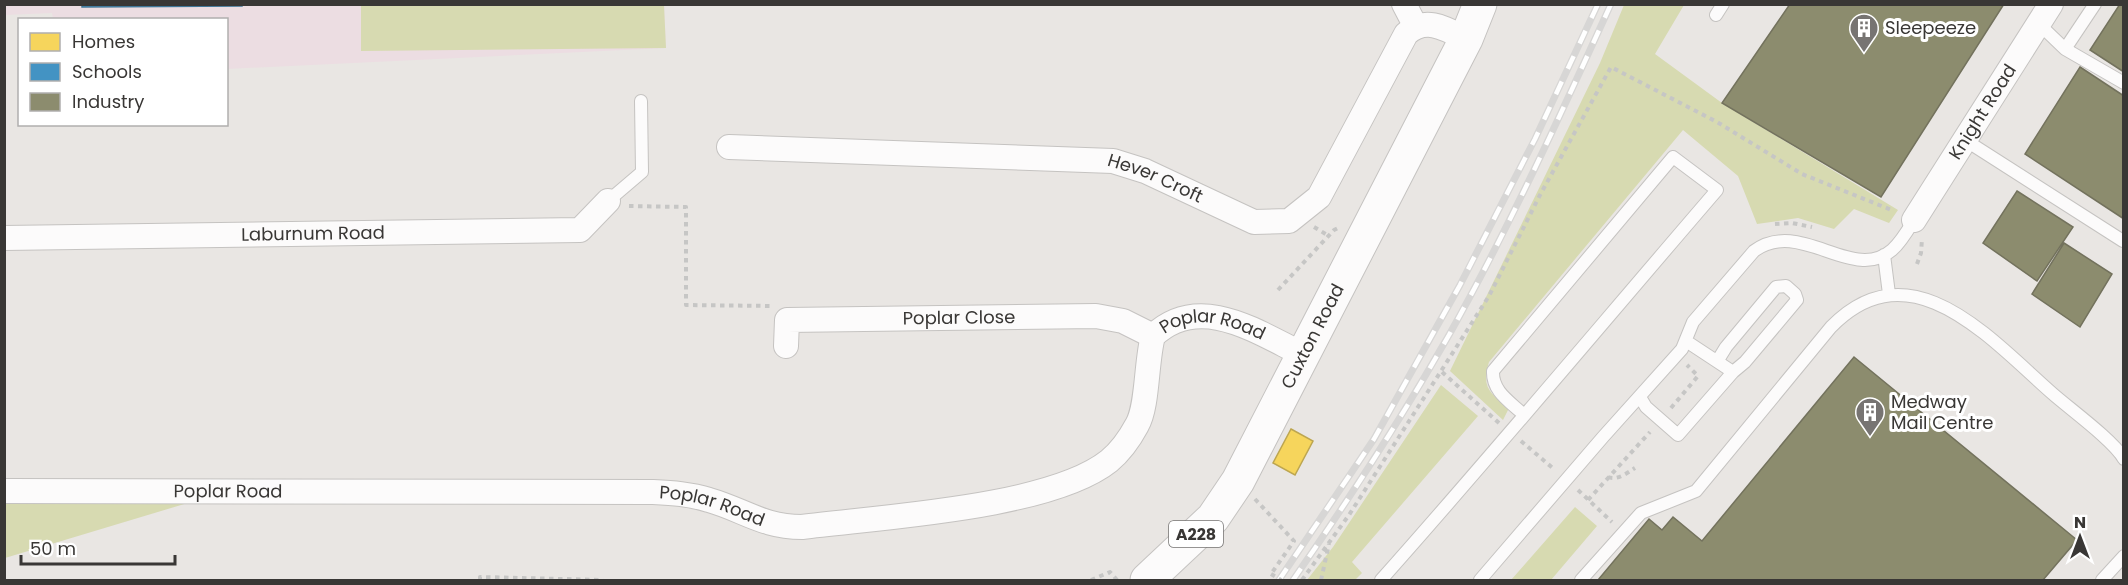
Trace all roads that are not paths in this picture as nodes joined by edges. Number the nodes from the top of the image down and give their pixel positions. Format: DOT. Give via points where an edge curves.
graph roads {
  1 [pos="1480,4"];
  2 [pos="2095,4"];
  3 [pos="2045,14"];
  4 [pos="1410,15"];
  5 [pos="1466,39"];
  6 [pos="2065,49"];
  7 [pos="2124,83"];
  8 [pos="641,100"];
  9 [pos="1965,140"];
  10 [pos="729,147"];
  11 [pos="608,201"];
  12 [pos="1914,220"];
  13 [pos="4,237"];
  14 [pos="2123,241"];
  15 [pos="1884,255"];
  16 [pos="1889,294"];
  17 [pos="1153,336"];
  18 [pos="1686,341"];
  19 [pos="786,346"];
  20 [pos="1302,354"];
  21 [pos="1718,360"];
  22 [pos="1733,372"];
  23 [pos="1640,397"];
  24 [pos="1524,414"];
  25 [pos="2124,459"];
  26 [pos="4,491"];
  27 [pos="2124,556"];
  28 [pos="1147,580"];
  29 [pos="1381,580"];
  30 [pos="1480,580"];
  31 [pos="1581,580"];
  32 [pos="2102,580"];
  1 -- 5 [label="main road, Cuxton Road / A228"];
  2 -- 6 [label="lane"];
  3 -- 6 [label="lane"];
  3 -- 9 [label="street, Knight Road"];
  4 -- 5 [label="street, Hever Croft"];
  4 -- 10 [label="street, Hever Croft" via="1406,34 1319,197 1289,221 1254,222 1145,171 1113,161"];
  5 -- 20 [label="main road, Cuxton Road / A228"];
  6 -- 7 [label="lane"];
  8 -- 11 [label="lane" via="642,172"];
  9 -- 12 [label="street, Knight Road"];
  9 -- 14 [label="lane"];
  11 -- 13 [label="street, Laburnum Road" via="580,230"];
  12 -- 15 [label="lane" via="1896,246"];
  15 -- 16 [label="lane"];
  15 -- 18 [label="lane" via="1856,259 1796,241 1767,244 1750,255 1693,322"];
  16 -- 25 [label="lane" via="1954,310"];
  16 -- 31 [label="lane" via="1865,302 1839,320 1696,490 1641,513"];
  17 -- 19 [label="street, Poplar Close" via="1123,321 1096,316 787,321"];
  17 -- 20 [label="street, Poplar Road" via="1179,321 1212,315"];
  17 -- 26 [label="street, Poplar Road" via="1139,423 1109,461 1056,485 961,507 783,527 737,513 711,500 653,492"];
  18 -- 21 [label="lane"];
  18 -- 23 [label="lane"];
  20 -- 28 [label="main road, Cuxton Road / A228" via="1238,481 1213,518"];
  21 -- 22 [label="lane"];
  21 -- 22 [label="lane" via="1776,287 1786,286 1797,300"];
  22 -- 23 [label="lane" via="1678,435"];
  23 -- 30 [label="lane"];
  24 -- 24 [label="lane" via="1717,190 1672,157 1493,371 1492,383"];
  24 -- 29 [label="lane"];
  27 -- 32 [label="lane"];
}
